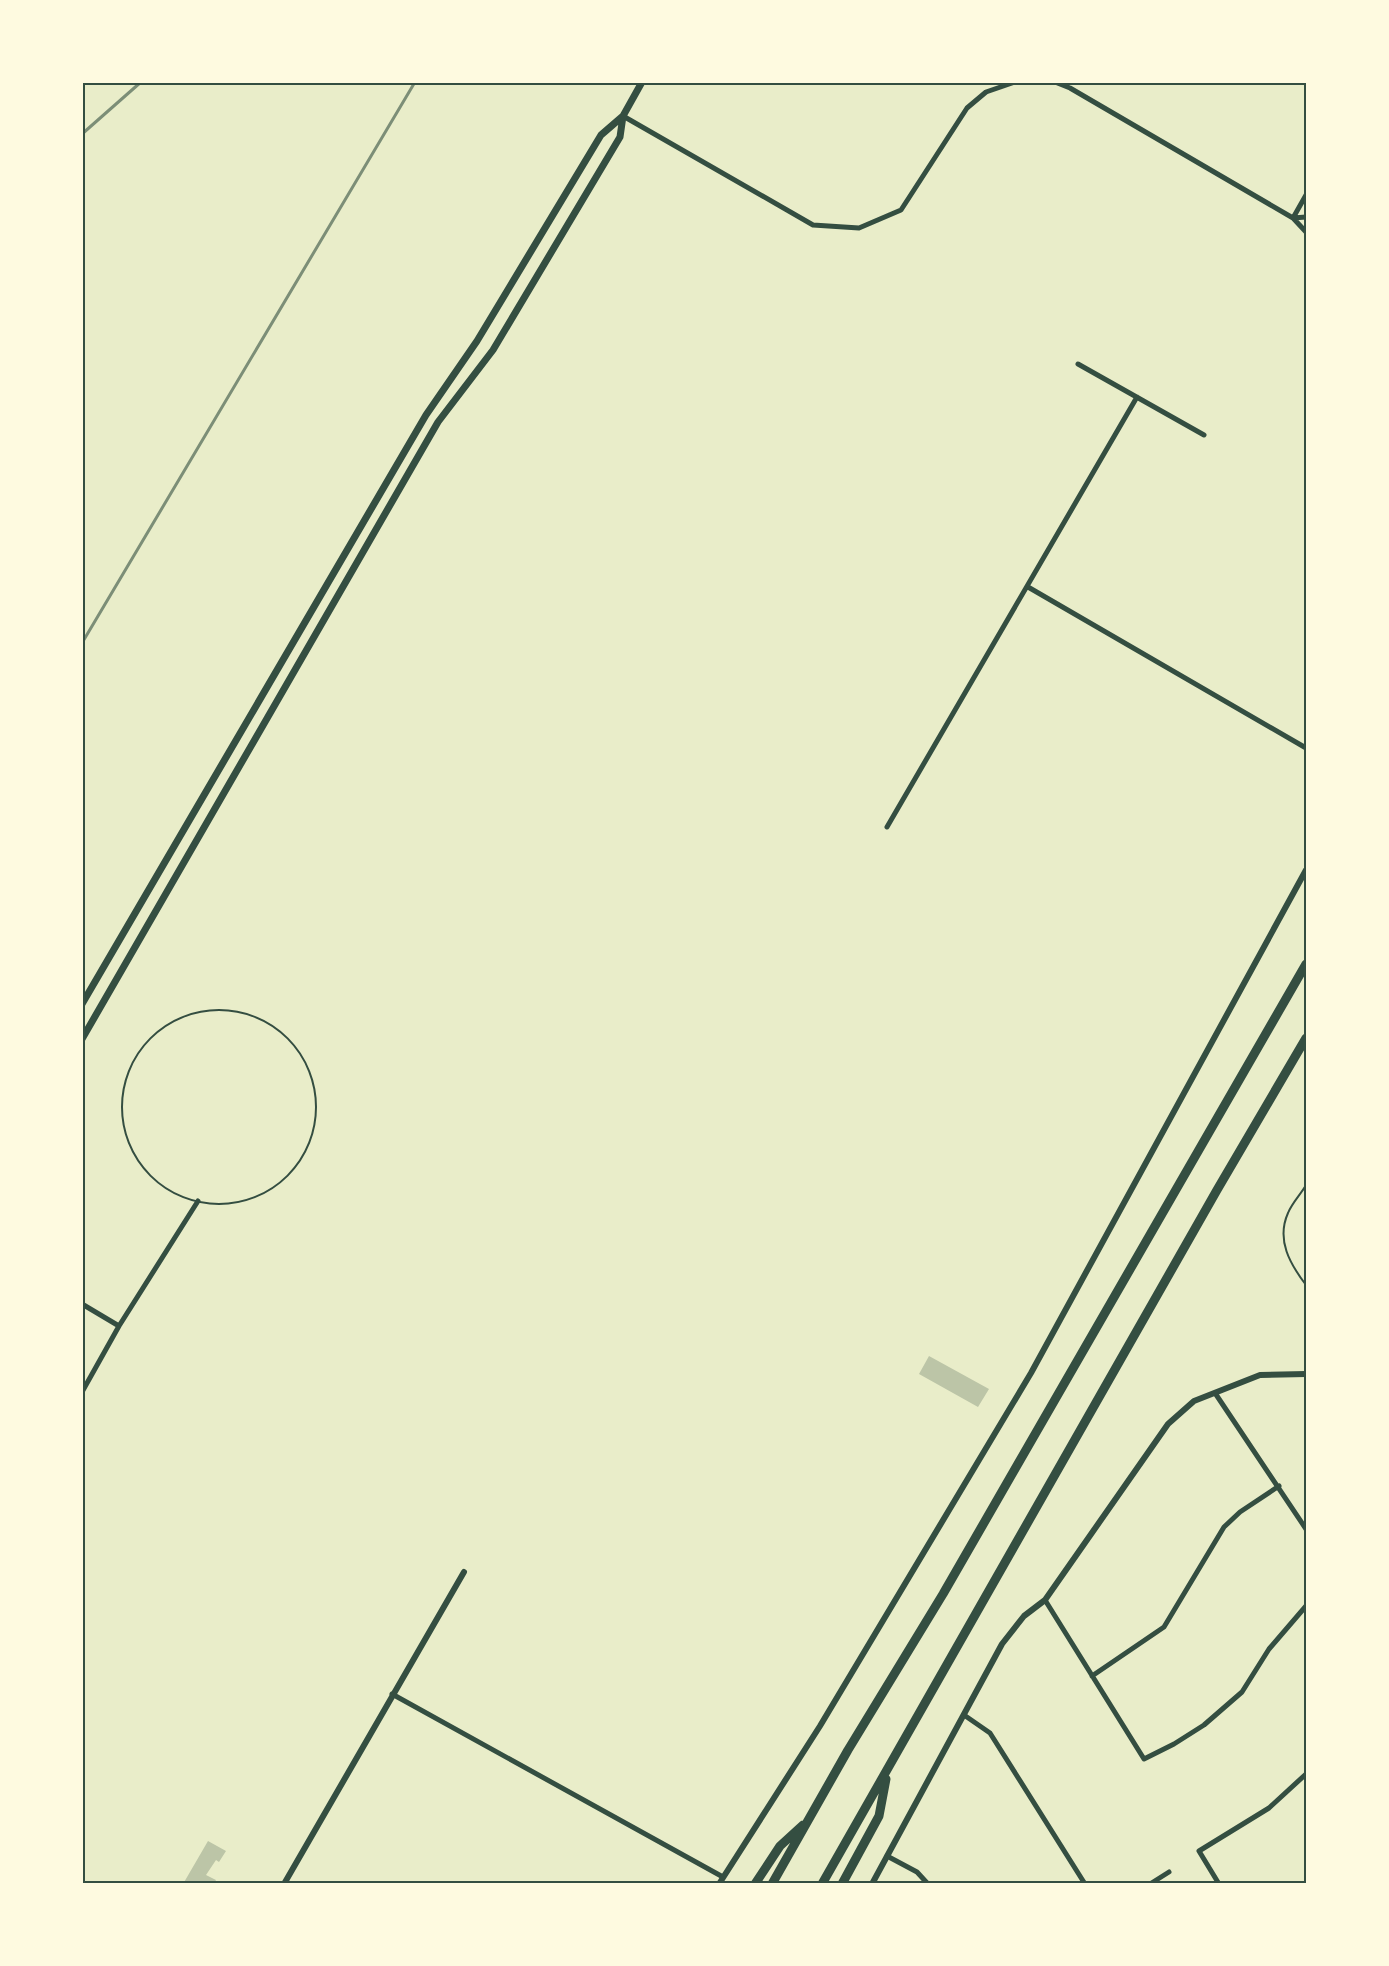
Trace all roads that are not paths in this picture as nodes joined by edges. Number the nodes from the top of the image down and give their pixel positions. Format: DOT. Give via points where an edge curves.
graph roads {
  1 [pos="642,82"];
  2 [pos="1015,82"];
  3 [pos="1055,82"];
  4 [pos="623,116"];
  5 [pos="1306,195"];
  6 [pos="1306,217"];
  7 [pos="1293,218"];
  8 [pos="1306,232"];
  9 [pos="1078,364"];
  10 [pos="1137,397"];
  11 [pos="1204,435"];
  12 [pos="1028,587"];
  13 [pos="1306,748"];
  14 [pos="887,827"];
  15 [pos="1306,870"];
  16 [pos="1306,964"];
  17 [pos="82,1004"];
  18 [pos="1306,1038"];
  19 [pos="82,1039"];
  20 [pos="1306,1185"];
  21 [pos="198,1201"];
  22 [pos="1306,1285"];
  23 [pos="82,1304"];
  24 [pos="119,1326"];
  25 [pos="1306,1374"];
  26 [pos="82,1392"];
  27 [pos="1215,1393"];
  28 [pos="1279,1486"];
  29 [pos="1306,1529"];
  30 [pos="464,1572"];
  31 [pos="1045,1600"];
  32 [pos="1306,1606"];
  33 [pos="1092,1676"];
  34 [pos="392,1694"];
  35 [pos="964,1715"];
  36 [pos="888,1770"];
  37 [pos="1306,1774"];
  38 [pos="809,1819"];
  39 [pos="887,1856"];
  40 [pos="1169,1872"];
  41 [pos="721,1880"];
  42 [pos="284,1884"];
  43 [pos="755,1884"];
  44 [pos="772,1884"];
  45 [pos="822,1884"];
  46 [pos="842,1884"];
  47 [pos="872,1884"];
  48 [pos="928,1884"];
  49 [pos="1085,1884"];
  50 [pos="1150,1884"];
  51 [pos="1219,1884"];
  1 -- 4 [label="main road"];
  2 -- 4 [label="street" via="986,92 967,108 901,210 859,228 813,225"];
  3 -- 7 [label="street"];
  4 -- 17 [label="main road" via="601,135 477,342 426,415"];
  4 -- 19 [label="main road" via="620,137 493,350 438,422"];
  5 -- 7 [label="street"];
  6 -- 7 [label="street"];
  7 -- 8 [label="street"];
  9 -- 10 [label="street"];
  10 -- 11 [label="street"];
  10 -- 12 [label="street"];
  12 -- 13 [label="street"];
  12 -- 14 [label="street"];
  15 -- 41 [label="street" via="1031,1373 820,1726"];
  16 -- 38 [label="highway"];
  18 -- 36 [label="highway"];
  20 -- 22 [label="lane" via="1288,1213 1282,1238 1290,1264"];
  21 -- 21 [label="lane" via="215,1205 253,1199 286,1179 309,1148 318,1111 312,1073 292,1040 261,1018 224,1009 186,1015 153,1035 130,1066 121,1103 127,1141 147,1174 178,1196"];
  21 -- 24 [label="street"];
  23 -- 24 [label="street"];
  24 -- 26 [label="street"];
  25 -- 27 [label="street" via="1260,1375"];
  27 -- 28 [label="street"];
  27 -- 31 [label="street" via="1194,1401 1168,1424"];
  28 -- 29 [label="street"];
  28 -- 33 [label="street" via="1224,1527 1164,1627"];
  30 -- 34 [label="street"];
  31 -- 33 [label="street"];
  31 -- 35 [label="street" via="1024,1616 1002,1644"];
  32 -- 33 [label="street" via="1269,1649 1242,1692 1204,1725 1144,1759"];
  34 -- 41 [label="street"];
  34 -- 42 [label="street"];
  35 -- 39 [label="street"];
  35 -- 49 [label="street" via="990,1734"];
  36 -- 45 [label="highway"];
  36 -- 46 [label="highway" via="879,1816"];
  37 -- 51 [label="street" via="1269,1808 1199,1851"];
  38 -- 43 [label="highway" via="780,1846"];
  38 -- 44 [label="highway"];
  39 -- 47 [label="street"];
  39 -- 48 [label="street" via="917,1872"];
  40 -- 50 [label="street"];
}
